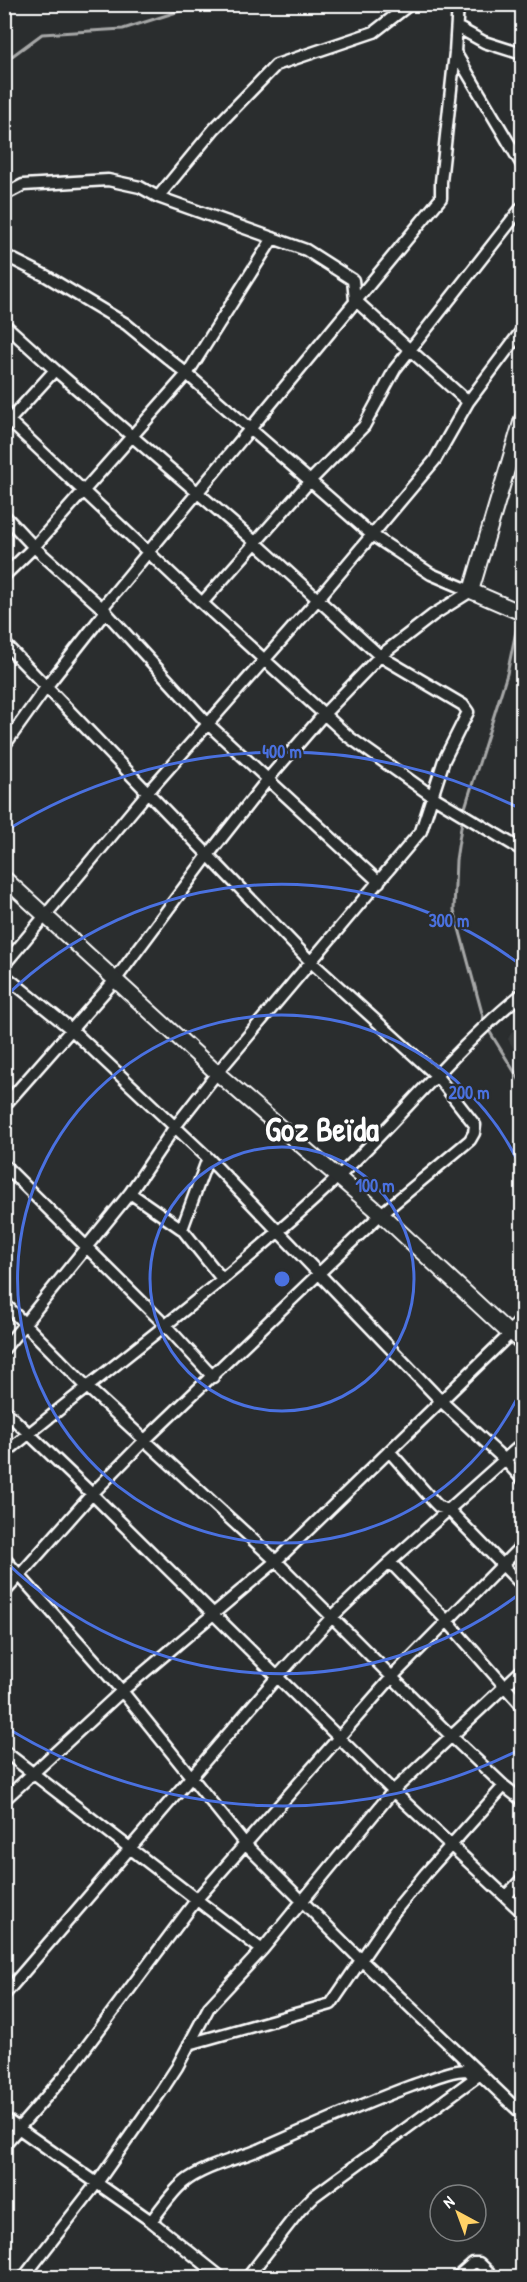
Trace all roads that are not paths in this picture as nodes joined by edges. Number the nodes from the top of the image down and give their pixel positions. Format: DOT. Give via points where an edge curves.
graph roads {
  1 [pos="410,4"];
  2 [pos="458,4"];
  3 [pos="457,27"];
  4 [pos="455,52"];
  5 [pos="522,54"];
  6 [pos="522,165"];
  7 [pos="4,195"];
  8 [pos="158,197"];
  9 [pos="522,207"];
  10 [pos="273,238"];
  11 [pos="4,255"];
  12 [pos="355,300"];
  13 [pos="4,324"];
  14 [pos="522,330"];
  15 [pos="410,350"];
  16 [pos="55,370"];
  17 [pos="187,374"];
  18 [pos="468,402"];
  19 [pos="522,419"];
  20 [pos="6,421"];
  21 [pos="250,429"];
  22 [pos="132,436"];
  23 [pos="310,481"];
  24 [pos="83,491"];
  25 [pos="198,494"];
  26 [pos="4,515"];
  27 [pos="372,535"];
  28 [pos="255,542"];
  29 [pos="34,547"];
  30 [pos="148,551"];
  31 [pos="4,576"];
  32 [pos="471,591"];
  33 [pos="318,599"];
  34 [pos="202,603"];
  35 [pos="104,610"];
  36 [pos="522,613"];
  37 [pos="4,643"];
  38 [pos="380,656"];
  39 [pos="265,660"];
  40 [pos="47,686"];
  41 [pos="324,714"];
  42 [pos="208,724"];
  43 [pos="4,746"];
  44 [pos="268,779"];
  45 [pos="148,792"];
  46 [pos="432,796"];
  47 [pos="522,850"];
  48 [pos="209,854"];
  49 [pos="4,878"];
  50 [pos="379,882"];
  51 [pos="45,916"];
  52 [pos="310,961"];
  53 [pos="4,965"];
  54 [pos="4,975"];
  55 [pos="116,979"];
  56 [pos="522,994"];
  57 [pos="71,1029"];
  58 [pos="217,1073"];
  59 [pos="436,1075"];
  60 [pos="4,1106"];
  61 [pos="174,1128"];
  62 [pos="208,1158"];
  63 [pos="4,1165"];
  64 [pos="338,1178"];
  65 [pos="129,1193"];
  66 [pos="381,1214"];
  67 [pos="182,1229"];
  68 [pos="279,1232"];
  69 [pos="86,1246"];
  70 [pos="318,1273"];
  71 [pos="222,1279"];
  72 [pos="4,1303"];
  73 [pos="522,1321"];
  74 [pos="24,1323"];
  75 [pos="166,1326"];
  76 [pos="510,1334"];
  77 [pos="522,1345"];
  78 [pos="4,1349"];
  79 [pos="213,1377"];
  80 [pos="87,1387"];
  81 [pos="441,1401"];
  82 [pos="4,1410"];
  83 [pos="29,1434"];
  84 [pos="145,1440"];
  85 [pos="522,1443"];
  86 [pos="389,1451"];
  87 [pos="4,1454"];
  88 [pos="505,1460"];
  89 [pos="522,1479"];
  90 [pos="92,1494"];
  91 [pos="449,1510"];
  92 [pos="522,1545"];
  93 [pos="4,1558"];
  94 [pos="276,1561"];
  95 [pos="390,1562"];
  96 [pos="503,1566"];
  97 [pos="21,1575"];
  98 [pos="522,1585"];
  99 [pos="4,1593"];
  100 [pos="214,1615"];
  101 [pos="333,1617"];
  102 [pos="448,1622"];
  103 [pos="522,1670"];
  104 [pos="393,1676"];
  105 [pos="277,1677"];
  106 [pos="504,1686"];
  107 [pos="122,1691"];
  108 [pos="522,1706"];
  109 [pos="451,1736"];
  110 [pos="339,1739"];
  111 [pos="4,1751"];
  112 [pos="34,1772"];
  113 [pos="191,1778"];
  114 [pos="504,1786"];
  115 [pos="393,1791"];
  116 [pos="4,1800"];
  117 [pos="522,1800"];
  118 [pos="246,1845"];
  119 [pos="451,1846"];
  120 [pos="130,1847"];
  121 [pos="522,1879"];
  122 [pos="506,1896"];
  123 [pos="197,1899"];
  124 [pos="301,1901"];
  125 [pos="522,1912"];
  126 [pos="262,1950"];
  127 [pos="360,1959"];
  128 [pos="4,1995"];
  129 [pos="189,2044"];
  130 [pos="477,2076"];
  131 [pos="522,2114"];
  132 [pos="4,2118"];
  133 [pos="20,2129"];
  134 [pos="4,2145"];
  135 [pos="97,2183"];
  136 [pos="151,2222"];
  137 [pos="23,2277"];
  138 [pos="222,2277"];
  139 [pos="247,2277"];
  140 [pos="456,2277"];
  141 [pos="495,2277"];
  1 -- 8 [label="street" via="374,32 276,65 214,129"];
  2 -- 3 [label="street"];
  3 -- 4 [label="street"];
  3 -- 5 [label="street" via="484,42"];
  4 -- 6 [label="street"];
  4 -- 12 [label="street" via="441,198"];
  7 -- 8 [label="street" via="24,185 108,180 141,187"];
  8 -- 10 [label="street"];
  9 -- 15 [label="street"];
  10 -- 12 [label="street" via="306,250 353,280"];
  10 -- 17 [label="street"];
  11 -- 17 [label="street" via="126,324"];
  12 -- 15 [label="street"];
  12 -- 21 [label="street"];
  13 -- 16 [label="street"];
  14 -- 18 [label="street"];
  15 -- 18 [label="street"];
  15 -- 23 [label="street" via="364,426"];
  16 -- 20 [label="street"];
  16 -- 22 [label="street"];
  17 -- 21 [label="street"];
  17 -- 22 [label="street"];
  18 -- 27 [label="street" via="435,460"];
  19 -- 32 [label="main road"];
  20 -- 24 [label="street"];
  21 -- 23 [label="street"];
  21 -- 25 [label="street"];
  22 -- 24 [label="street"];
  22 -- 25 [label="street"];
  23 -- 27 [label="street"];
  23 -- 28 [label="street"];
  24 -- 29 [label="street"];
  24 -- 30 [label="street"];
  25 -- 28 [label="street"];
  25 -- 30 [label="street"];
  26 -- 29 [label="street"];
  27 -- 32 [label="street" via="431,574"];
  27 -- 33 [label="street"];
  28 -- 33 [label="street"];
  28 -- 34 [label="street"];
  29 -- 31 [label="street"];
  29 -- 35 [label="street"];
  30 -- 34 [label="street"];
  30 -- 35 [label="street"];
  32 -- 36 [label="main road"];
  32 -- 38 [label="street"];
  33 -- 38 [label="street"];
  33 -- 39 [label="street"];
  34 -- 39 [label="street"];
  35 -- 40 [label="street"];
  35 -- 42 [label="street"];
  37 -- 40 [label="street"];
  38 -- 41 [label="street"];
  38 -- 46 [label="street" via="463,705 468,712 444,760"];
  39 -- 41 [label="street"];
  39 -- 42 [label="street"];
  40 -- 43 [label="street"];
  40 -- 45 [label="street"];
  41 -- 44 [label="street"];
  41 -- 46 [label="street" via="378,760"];
  42 -- 44 [label="street"];
  42 -- 45 [label="street"];
  44 -- 48 [label="street"];
  44 -- 50 [label="street"];
  45 -- 48 [label="street"];
  45 -- 51 [label="street"];
  46 -- 47 [label="street"];
  46 -- 50 [label="street" via="421,831"];
  48 -- 52 [label="street"];
  48 -- 55 [label="street"];
  49 -- 51 [label="main road"];
  50 -- 52 [label="street"];
  51 -- 53 [label="street"];
  51 -- 55 [label="main road"];
  52 -- 58 [label="street"];
  52 -- 59 [label="street"];
  54 -- 57 [label="street"];
  55 -- 57 [label="street"];
  55 -- 58 [label="main road"];
  56 -- 59 [label="street"];
  57 -- 60 [label="street"];
  57 -- 61 [label="street"];
  58 -- 61 [label="street"];
  58 -- 64 [label="main road"];
  59 -- 64 [label="street"];
  59 -- 66 [label="street" via="475,1125 474,1133"];
  61 -- 62 [label="street"];
  61 -- 65 [label="street"];
  62 -- 67 [label="street"];
  62 -- 68 [label="street"];
  63 -- 69 [label="street"];
  64 -- 66 [label="main road"];
  64 -- 68 [label="street"];
  65 -- 67 [label="street"];
  65 -- 69 [label="street"];
  66 -- 70 [label="street"];
  66 -- 76 [label="main road"];
  67 -- 71 [label="street"];
  68 -- 70 [label="street"];
  68 -- 71 [label="street"];
  69 -- 74 [label="street"];
  69 -- 75 [label="street"];
  70 -- 79 [label="street"];
  70 -- 81 [label="street"];
  71 -- 75 [label="street"];
  72 -- 74 [label="street"];
  73 -- 76 [label="main road"];
  74 -- 78 [label="street"];
  74 -- 80 [label="street"];
  75 -- 79 [label="street"];
  75 -- 80 [label="street"];
  76 -- 77 [label="street"];
  76 -- 81 [label="street"];
  79 -- 84 [label="street"];
  80 -- 83 [label="street"];
  80 -- 84 [label="street"];
  81 -- 86 [label="street"];
  81 -- 88 [label="street"];
  82 -- 83 [label="street"];
  83 -- 87 [label="street"];
  83 -- 90 [label="street"];
  84 -- 90 [label="street"];
  84 -- 94 [label="street"];
  85 -- 88 [label="street"];
  86 -- 91 [label="street" via="439,1507"];
  86 -- 94 [label="street"];
  88 -- 89 [label="street"];
  88 -- 91 [label="street"];
  90 -- 97 [label="street"];
  90 -- 100 [label="street"];
  91 -- 95 [label="street"];
  91 -- 96 [label="street"];
  92 -- 96 [label="street"];
  93 -- 97 [label="street"];
  94 -- 100 [label="street"];
  94 -- 101 [label="street"];
  95 -- 101 [label="street"];
  95 -- 102 [label="street"];
  96 -- 98 [label="street"];
  96 -- 102 [label="street"];
  97 -- 99 [label="street"];
  97 -- 107 [label="street"];
  100 -- 105 [label="street"];
  100 -- 107 [label="street"];
  101 -- 104 [label="street"];
  101 -- 105 [label="street"];
  102 -- 104 [label="street"];
  102 -- 106 [label="street"];
  103 -- 106 [label="street"];
  104 -- 109 [label="street"];
  104 -- 110 [label="street"];
  105 -- 110 [label="street"];
  105 -- 113 [label="street"];
  106 -- 108 [label="street"];
  106 -- 109 [label="street"];
  107 -- 112 [label="street"];
  107 -- 113 [label="street"];
  109 -- 114 [label="street"];
  109 -- 115 [label="street"];
  110 -- 115 [label="street"];
  110 -- 118 [label="street"];
  111 -- 112 [label="street"];
  112 -- 116 [label="street"];
  112 -- 120 [label="street"];
  113 -- 118 [label="street"];
  113 -- 120 [label="street"];
  114 -- 117 [label="street"];
  114 -- 119 [label="street"];
  115 -- 119 [label="street"];
  115 -- 124 [label="street"];
  118 -- 123 [label="street"];
  118 -- 124 [label="street"];
  119 -- 122 [label="street"];
  119 -- 127 [label="street" via="394,1911"];
  120 -- 123 [label="street"];
  120 -- 128 [label="street"];
  121 -- 122 [label="street"];
  122 -- 125 [label="street"];
  123 -- 126 [label="street"];
  123 -- 133 [label="street"];
  124 -- 126 [label="street"];
  124 -- 127 [label="street"];
  126 -- 129 [label="street" via="209,2007"];
  127 -- 129 [label="street" via="336,1998 325,2007"];
  127 -- 130 [label="street"];
  129 -- 135 [label="street"];
  130 -- 131 [label="street"];
  130 -- 136 [label="street" via="468,2070 458,2070 348,2110 197,2174 173,2193"];
  130 -- 139 [label="street" via="314,2196"];
  132 -- 133 [label="street"];
  133 -- 134 [label="street"];
  133 -- 135 [label="street"];
  135 -- 136 [label="street"];
  135 -- 137 [label="street"];
  136 -- 138 [label="street"];
  140 -- 141 [label="street" via="473,2263 479,2263"];
}
